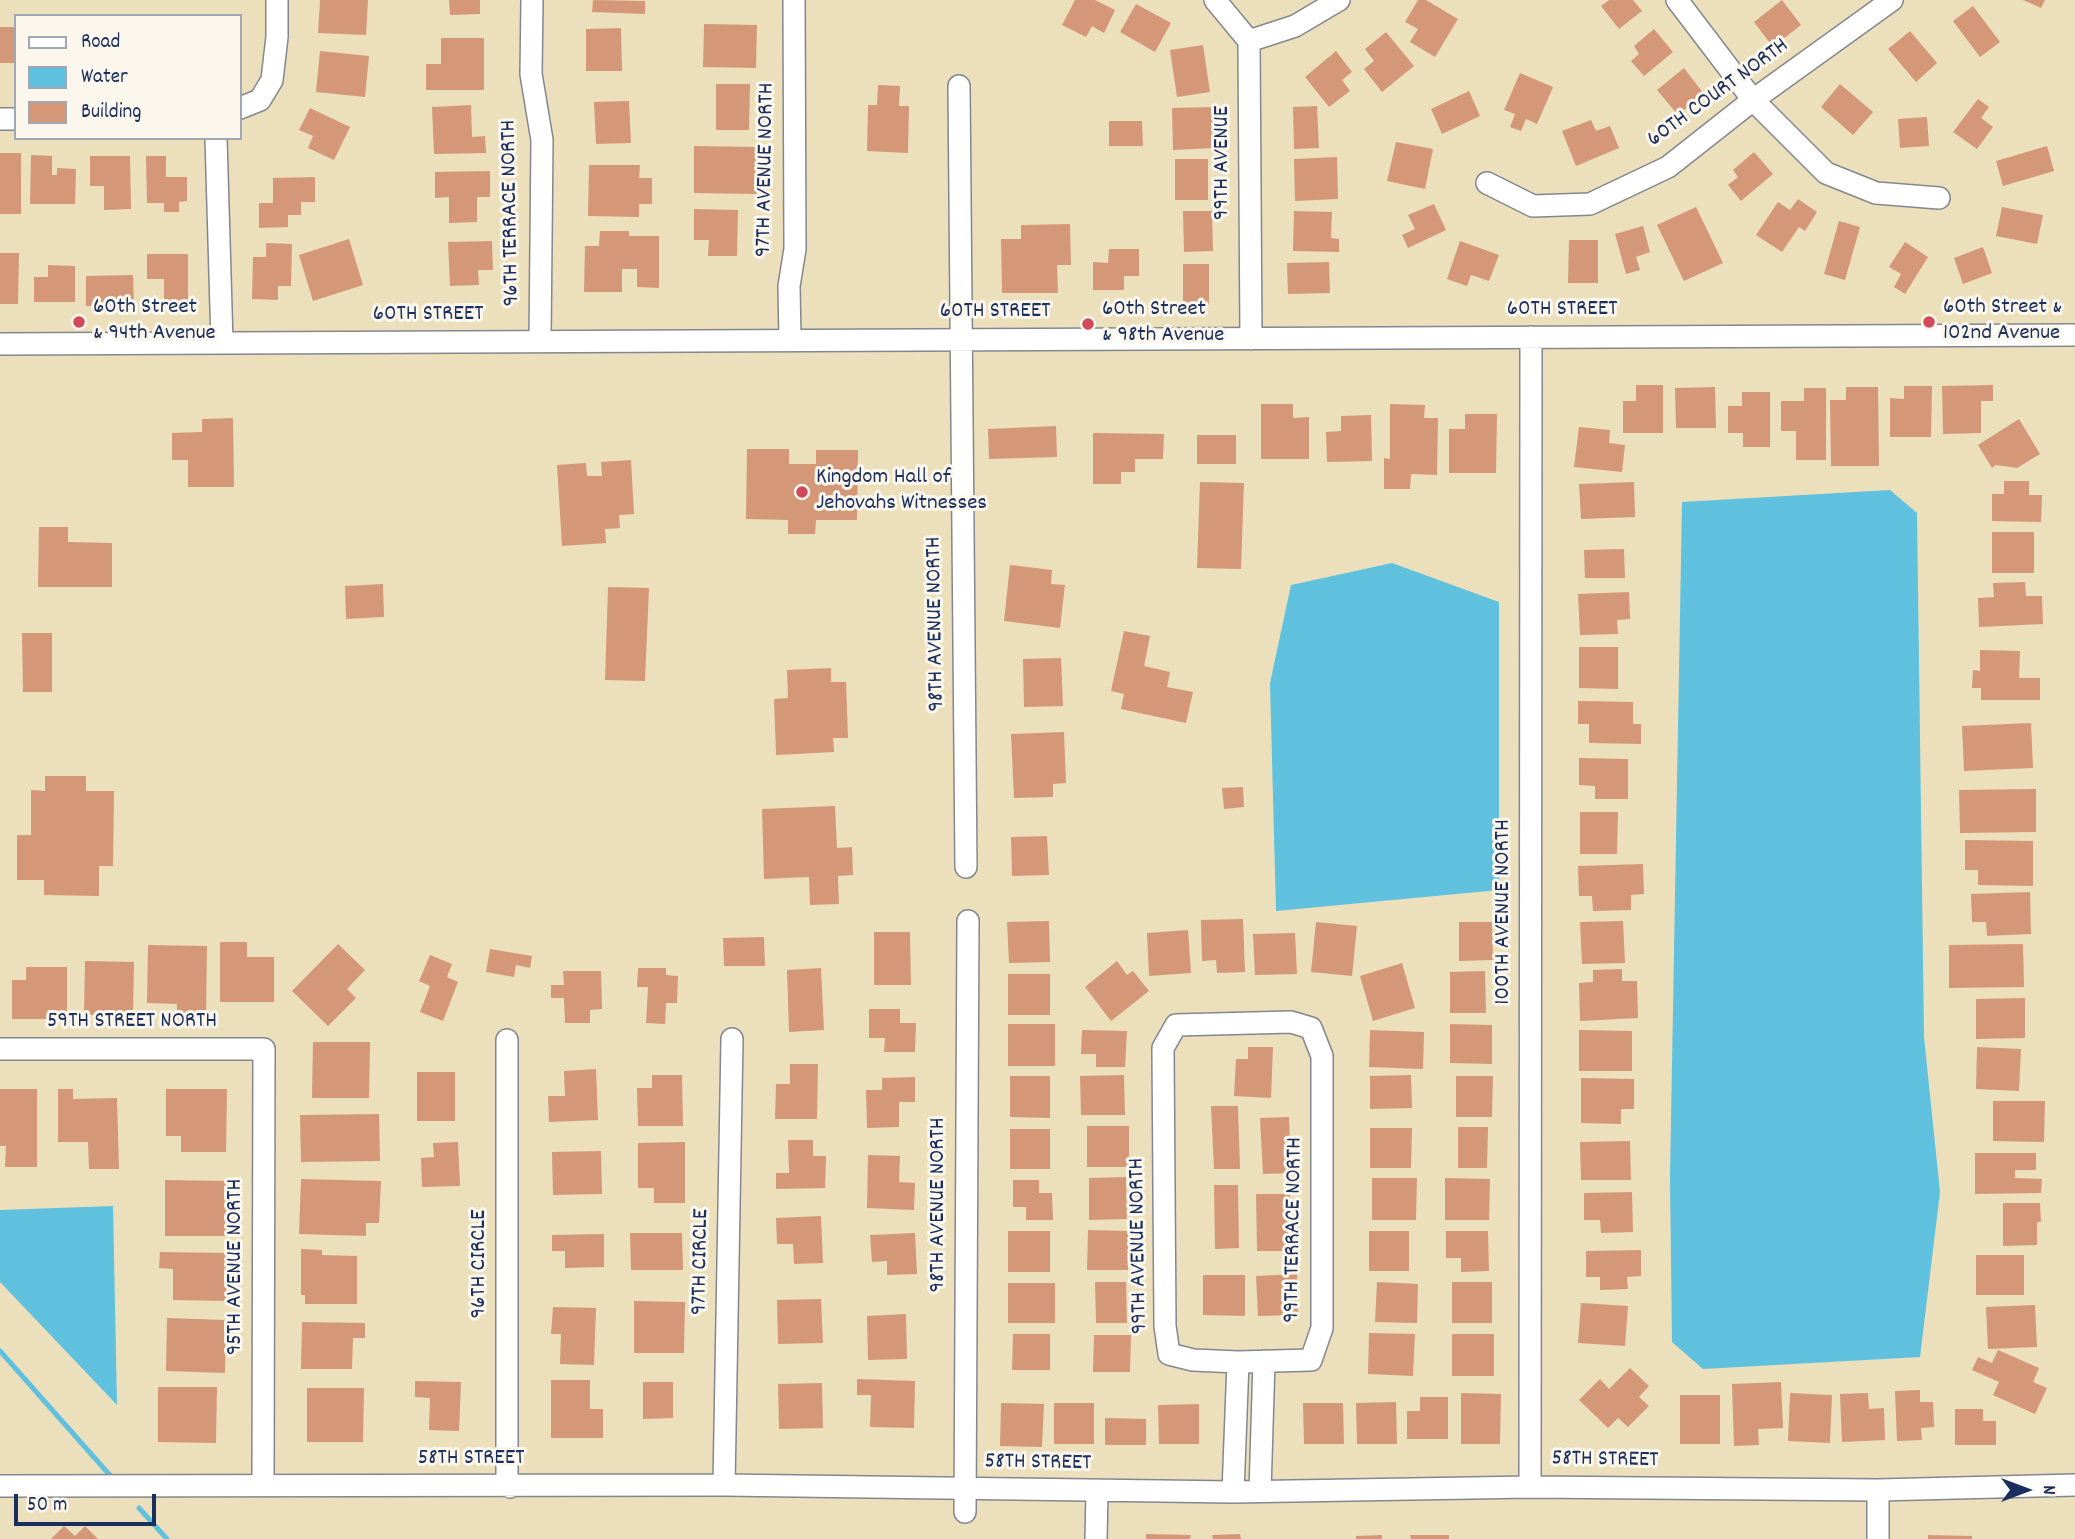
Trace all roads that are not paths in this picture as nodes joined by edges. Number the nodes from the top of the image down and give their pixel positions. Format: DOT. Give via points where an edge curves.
graph roads {
  1 [pos="277,0"];
  2 [pos="532,0"];
  3 [pos="794,0"];
  4 [pos="1215,0"];
  5 [pos="1339,0"];
  6 [pos="1677,0"];
  7 [pos="1892,0"];
  8 [pos="1249,41"];
  9 [pos="959,86"];
  10 [pos="1753,100"];
  11 [pos="242,107"];
  12 [pos="216,140"];
  13 [pos="1487,183"];
  14 [pos="1939,198"];
  15 [pos="2075,335"];
  16 [pos="1531,337"];
  17 [pos="1251,338"];
  18 [pos="961,340"];
  19 [pos="540,341"];
  20 [pos="790,341"];
  21 [pos="222,343"];
  22 [pos="0,344"];
  23 [pos="966,867"];
  24 [pos="968,921"];
  25 [pos="1311,1028"];
  26 [pos="732,1039"];
  27 [pos="507,1040"];
  28 [pos="0,1049"];
  29 [pos="264,1049"];
  30 [pos="1264,1361"];
  31 [pos="1237,1362"];
  32 [pos="263,1485"];
  33 [pos="724,1485"];
  34 [pos="2075,1485"];
  35 [pos="0,1486"];
  36 [pos="510,1487"];
  37 [pos="1530,1487"];
  38 [pos="965,1489"];
  39 [pos="1878,1490"];
  40 [pos="1260,1491"];
  41 [pos="1097,1492"];
  42 [pos="1233,1492"];
  43 [pos="965,1512"];
  44 [pos="1096,1539"];
  45 [pos="1878,1539"];
  1 -- 11 [label="street" via="272,80 260,100"];
  2 -- 19 [label="street, 96TH TERRACE NORTH" via="531,74 542,140"];
  3 -- 20 [label="street, 97TH AVENUE NORTH" via="795,249 789,286"];
  4 -- 8 [label="street"];
  5 -- 8 [label="street" via="1296,26"];
  6 -- 10 [label="street"];
  7 -- 10 [label="street, 60TH COURT NORTH"];
  8 -- 17 [label="street, 99TH AVENUE"];
  9 -- 18 [label="street, 98TH AVENUE NORTH"];
  10 -- 13 [label="street, 60TH COURT NORTH" via="1668,167 1590,204 1533,206"];
  10 -- 14 [label="street" via="1826,173 1876,193"];
  12 -- 21 [label="street"];
  15 -- 16 [label="street, 60TH STREET"];
  16 -- 17 [label="street, 60TH STREET"];
  16 -- 37 [label="street, 100TH AVENUE NORTH"];
  17 -- 18 [label="street, 60TH STREET"];
  18 -- 20 [label="street, 60TH STREET"];
  18 -- 23 [label="street, 98TH AVENUE NORTH"];
  19 -- 20 [label="street, 60TH STREET"];
  19 -- 21 [label="street, 60TH STREET"];
  21 -- 22 [label="street, 60TH STREET"];
  24 -- 38 [label="street, 98TH AVENUE NORTH"];
  25 -- 30 [label="street, 99TH TERRACE NORTH" via="1322,1056 1322,1328 1311,1360"];
  25 -- 31 [label="street, 99TH AVENUE NORTH" via="1291,1022 1176,1025 1163,1048 1169,1354"];
  26 -- 33 [label="street, 97TH CIRCLE"];
  27 -- 36 [label="street, 96TH CIRCLE"];
  28 -- 29 [label="street, 59TH STREET NORTH"];
  29 -- 32 [label="street, 95TH AVENUE NORTH"];
  30 -- 31 [label="street, 99TH TERRACE NORTH"];
  30 -- 40 [label="street"];
  31 -- 42 [label="street"];
  32 -- 35 [label="street, 58TH STREET"];
  32 -- 36 [label="street, 58TH STREET"];
  33 -- 36 [label="street, 58TH STREET"];
  33 -- 38 [label="street, 58TH STREET"];
  34 -- 39 [label="street, 58TH STREET"];
  37 -- 39 [label="street, 58TH STREET"];
  37 -- 40 [label="street, 58TH STREET"];
  38 -- 41 [label="street, 58TH STREET"];
  38 -- 43 [label="street, 98TH AVENUE NORTH"];
  39 -- 45 [label="street"];
  40 -- 42 [label="street, 58TH STREET"];
  41 -- 42 [label="street, 58TH STREET"];
  41 -- 44 [label="street"];
}
